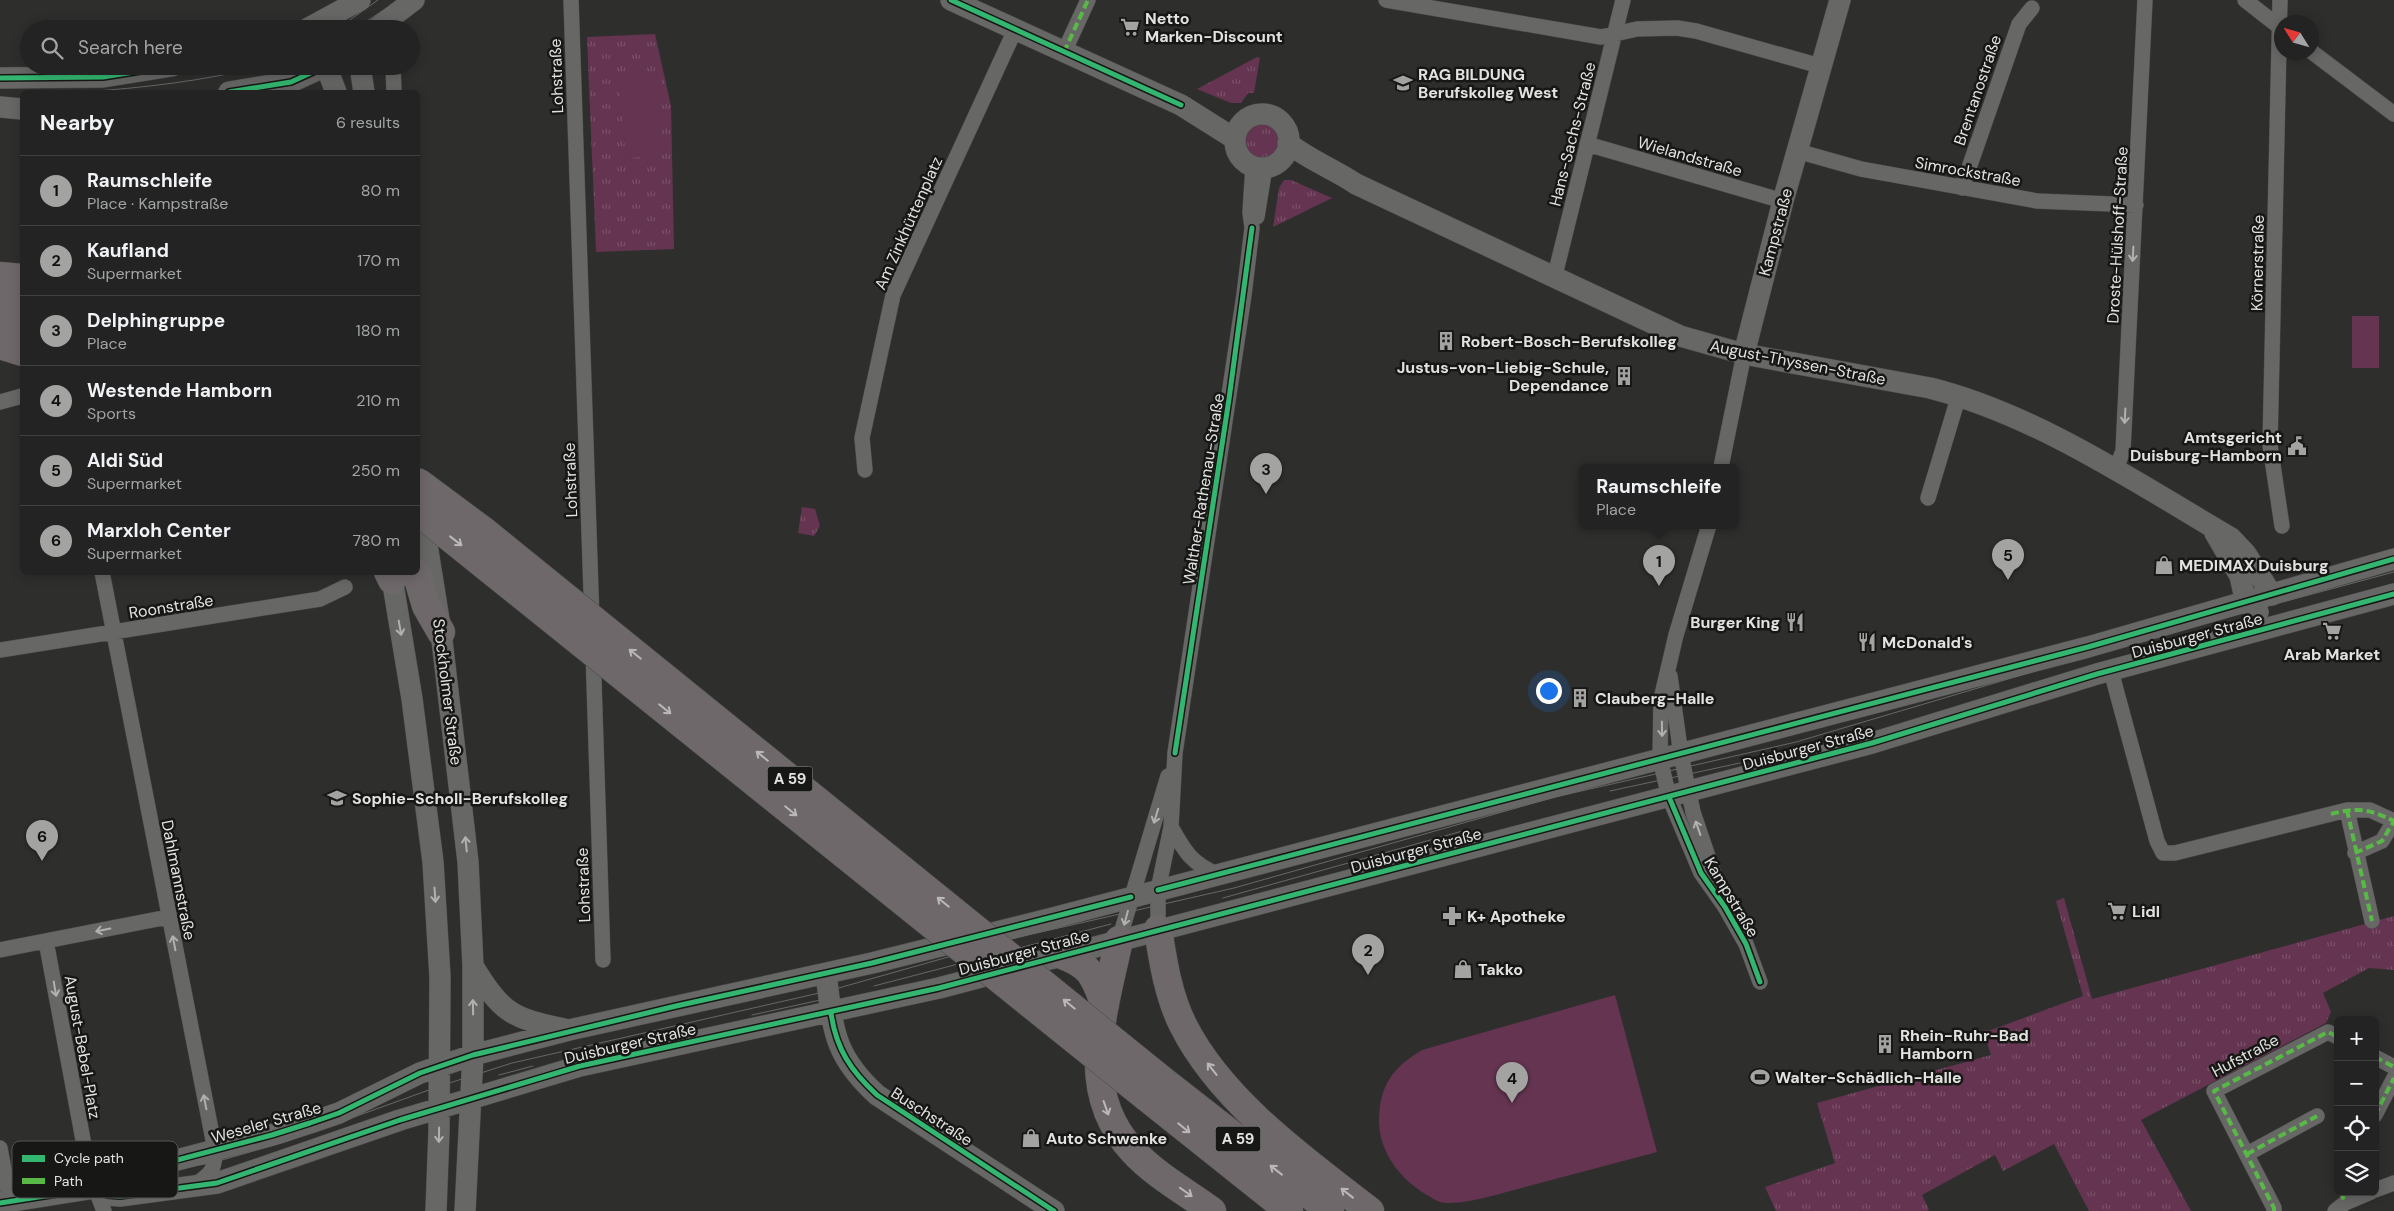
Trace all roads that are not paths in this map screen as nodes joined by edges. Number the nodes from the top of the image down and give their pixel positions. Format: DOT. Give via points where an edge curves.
graph roads {
  1 [pos="414,0"];
  2 [pos="572,0"];
  3 [pos="951,0"];
  4 [pos="1088,0"];
  5 [pos="1386,0"];
  6 [pos="1623,0"];
  7 [pos="1840,0"];
  8 [pos="2146,0"];
  9 [pos="2244,0"];
  10 [pos="2280,0"];
  11 [pos="359,1"];
  12 [pos="2032,8"];
  13 [pos="2281,15"];
  14 [pos="324,20"];
  15 [pos="340,20"];
  16 [pos="391,20"];
  17 [pos="2274,24"];
  18 [pos="1015,30"];
  19 [pos="1614,35"];
  20 [pos="1064,52"];
  21 [pos="2319,57"];
  22 [pos="2280,60"];
  23 [pos="1820,66"];
  24 [pos="116,75"];
  25 [pos="306,75"];
  26 [pos="329,75"];
  27 [pos="361,75"];
  28 [pos="393,75"];
  29 [pos="0,78"];
  30 [pos="241,90"];
  31 [pos="335,90"];
  32 [pos="364,90"];
  33 [pos="394,90"];
  34 [pos="0,107"];
  35 [pos="20,109"];
  36 [pos="2394,114"];
  37 [pos="1239,130"];
  38 [pos="1587,144"];
  39 [pos="1797,151"];
  40 [pos="1271,159"];
  41 [pos="1962,188"];
  42 [pos="1783,201"];
  43 [pos="2136,206"];
  44 [pos="0,276"];
  45 [pos="1554,276"];
  46 [pos="20,278"];
  47 [pos="0,300"];
  48 [pos="20,305"];
  49 [pos="0,325"];
  50 [pos="20,330"];
  51 [pos="0,345"];
  52 [pos="20,351"];
  53 [pos="1744,354"];
  54 [pos="1959,395"];
  55 [pos="20,397"];
  56 [pos="0,402"];
  57 [pos="1722,464"];
  58 [pos="865,470"];
  59 [pos="2115,471"];
  60 [pos="420,483"];
  61 [pos="1928,498"];
  62 [pos="420,502"];
  63 [pos="420,514"];
  64 [pos="2282,526"];
  65 [pos="2211,527"];
  66 [pos="1708,529"];
  67 [pos="2394,559"];
  68 [pos="103,575"];
  69 [pos="397,575"];
  70 [pos="398,575"];
  71 [pos="345,587"];
  72 [pos="2394,594"];
  73 [pos="2272,595"];
  74 [pos="2246,604"];
  75 [pos="2276,626"];
  76 [pos="441,632"];
  77 [pos="114,633"];
  78 [pos="0,650"];
  79 [pos="1669,665"];
  80 [pos="2111,671"];
  81 [pos="1175,753"];
  82 [pos="1681,755"];
  83 [pos="1660,759"];
  84 [pos="1679,794"];
  85 [pos="2347,810"];
  86 [pos="2394,821"];
  87 [pos="1171,827"];
  88 [pos="2355,854"];
  89 [pos="1219,875"];
  90 [pos="1158,890"];
  91 [pos="1131,897"];
  92 [pos="168,917"];
  93 [pos="2372,921"];
  94 [pos="1158,929"];
  95 [pos="1119,940"];
  96 [pos="46,941"];
  97 [pos="0,950"];
  98 [pos="1062,955"];
  99 [pos="603,960"];
  100 [pos="473,966"];
  101 [pos="826,974"];
  102 [pos="1760,982"];
  103 [pos="1105,1005"];
  104 [pos="831,1013"];
  105 [pos="570,1030"];
  106 [pos="2333,1034"];
  107 [pos="2379,1059"];
  108 [pos="440,1065"];
  109 [pos="473,1066"];
  110 [pos="2394,1067"];
  111 [pos="2394,1078"];
  112 [pos="1154,1088"];
  113 [pos="471,1098"];
  114 [pos="2379,1107"];
  115 [pos="439,1108"];
  116 [pos="2317,1116"];
  117 [pos="83,1141"];
  118 [pos="0,1148"];
  119 [pos="225,1148"];
  120 [pos="2247,1154"];
  121 [pos="178,1160"];
  122 [pos="229,1179"];
  123 [pos="2394,1183"];
  124 [pos="195,1184"];
  125 [pos="178,1187"];
  126 [pos="2379,1189"];
  127 [pos="2359,1196"];
  128 [pos="31,1198"];
  129 [pos="99,1198"];
  130 [pos="5,1202"];
  131 [pos="2340,1202"];
  132 [pos="104,1211"];
  133 [pos="436,1211"];
  134 [pos="464,1211"];
  135 [pos="1054,1211"];
  136 [pos="1212,1211"];
  137 [pos="1289,1211"];
  138 [pos="1330,1211"];
  139 [pos="1370,1211"];
  140 [pos="2274,1211"];
  1 -- 16 [label="main road"];
  2 -- 99 [label="street, Lohstraße"];
  3 -- 18 [label="main road"];
  4 -- 20 [label="street"];
  5 -- 19 [label="street" via="1601,36"];
  6 -- 19 [label="street, Hans-Sachs-Straße"];
  7 -- 23 [label="main road, Kampstraße"];
  8 -- 43 [label="street, Droste-Hülshoff-Straße"];
  9 -- 17 [label="street"];
  10 -- 13 [label="street, Körnerstraße"];
  11 -- 14 [label="main road"];
  11 -- 15 [label="main road"];
  12 -- 41 [label="street, Brentanostraße" via="2019,24"];
  18 -- 20 [label="main road"];
  18 -- 58 [label="street, Am Zinkhüttenplatz" via="893,295 862,438"];
  19 -- 23 [label="street" via="1677,28"];
  19 -- 38 [label="street, Hans-Sachs-Straße"];
  20 -- 37 [label="main road"];
  21 -- 36 [label="street"];
  22 -- 64 [label="street, Körnerstraße" via="2270,445"];
  23 -- 39 [label="main road, Kampstraße"];
  24 -- 29 [label="main road"];
  25 -- 30 [label="main road" via="291,82"];
  26 -- 31 [label="main road"];
  27 -- 32 [label="main road"];
  28 -- 33 [label="street"];
  34 -- 35 [label="main road"];
  37 -- 40 [label="main road" via="1238,154"];
  37 -- 40 [label="main road" via="1256,115 1270,115 1284,126"];
  38 -- 42 [label="street, Wielandstraße"];
  38 -- 45 [label="street, Hans-Sachs-Straße"];
  39 -- 41 [label="street, Simrockstraße" via="1861,169"];
  39 -- 42 [label="main road, Kampstraße"];
  40 -- 45 [label="main road, August-Thyssen-Straße" via="1356,184"];
  40 -- 81 [label="street, Walther-Rathenau-Straße" via="1252,228 1230,399"];
  41 -- 43 [label="street, Simrockstraße" via="2037,201"];
  42 -- 53 [label="main road, Kampstraße"];
  43 -- 59 [label="street, Droste-Hülshoff-Straße, one-way" via="2123,451"];
  44 -- 46 [label="highway"];
  45 -- 53 [label="main road, August-Thyssen-Straße" via="1680,336"];
  47 -- 48 [label="highway"];
  49 -- 50 [label="highway"];
  51 -- 52 [label="highway"];
  53 -- 54 [label="main road, August-Thyssen-Straße"];
  53 -- 57 [label="street, Kampstraße"];
  54 -- 59 [label="main road, August-Thyssen-Straße" via="2027,422"];
  54 -- 61 [label="street"];
  55 -- 56 [label="street"];
  59 -- 65 [label="main road, August-Thyssen-Straße"];
  112 -- 60 [label="highway, A 59, one-way, bridge" via="484,531"];
  62 -- 76 [label="main road, Stockholmer Straße"];
  63 -- 112 [label="highway, A 59, one-way, bridge"];
  65 -- 73 [label="main road, August-Thyssen-Straße" via="2231,538 2246,554"];
  65 -- 74 [label="main road, August-Thyssen-Straße" via="2240,576"];
  66 -- 79 [label="street, Kampstraße"];
  67 -- 73 [label="main road, Duisburger Straße"];
  68 -- 77 [label="street, Dahlmannstraße"];
  69 -- 108 [label="main road, one-way" via="433,862 440,977"];
  70 -- 76 [label="highway" via="426,606"];
  71 -- 77 [label="street, Roonstraße" via="320,599"];
  72 -- 75 [label="main road, Duisburger Straße"];
  73 -- 74 [label="main road, Duisburger Straße"];
  74 -- 75 [label="main road"];
  74 -- 82 [label="main road, Duisburger Straße"];
  75 -- 80 [label="main road, Duisburger Straße"];
  100 -- 76 [label="main road, Stockholmer Straße, one-way" via="468,862"];
  77 -- 78 [label="street, Roonstraße"];
  77 -- 92 [label="street, Dahlmannstraße"];
  79 -- 82 [label="street, Kampstraße"];
  79 -- 83 [label="street, Kampstraße, one-way" via="1661,699"];
  80 -- 84 [label="main road, Duisburger Straße" via="1872,743"];
  80 -- 85 [label="street" via="2163,853 2175,853"];
  81 -- 87 [label="street, Walther-Rathenau-Straße"];
  81 -- 91 [label="street, Walther-Rathenau-Straße, one-way"];
  82 -- 83 [label="main road, Duisburger Straße"];
  82 -- 84 [label="street, Kampstraße"];
  83 -- 84 [label="street, Kampstraße"];
  83 -- 89 [label="main road, Duisburger Straße"];
  84 -- 94 [label="main road, Duisburger Straße"];
  84 -- 102 [label="street, Kampstraße" via="1701,873 1746,944"];
  85 -- 86 [label="street" via="2370,810"];
  85 -- 88 [label="street"];
  86 -- 88 [label="street" via="2382,841"];
  87 -- 89 [label="street" via="1192,860"];
  87 -- 90 [label="street, Walther-Rathenau-Straße"];
  88 -- 93 [label="street"];
  89 -- 90 [label="main road, Duisburger Straße"];
  90 -- 91 [label="main road, Duisburger Straße"];
  90 -- 94 [label="street, Walther-Rathenau-Straße"];
  91 -- 95 [label="street, Walther-Rathenau-Straße, one-way"];
  91 -- 101 [label="main road, Duisburger Straße"];
  92 -- 96 [label="street, one-way"];
  119 -- 92 [label="street, Dahlmannstraße, one-way"];
  94 -- 95 [label="main road, Duisburger Straße"];
  139 -- 94 [label="highway, one-way" via="1273,1132 1220,1079 1197,1050 1172,995"];
  95 -- 98 [label="main road, Duisburger Straße"];
  95 -- 103 [label="highway"];
  96 -- 97 [label="street"];
  96 -- 117 [label="street, August-Bebel-Platz, one-way"];
  98 -- 103 [label="highway" via="1078,961 1092,973"];
  98 -- 104 [label="main road, Duisburger Straße"];
  100 -- 105 [label="main road" via="494,998 513,1015"];
  109 -- 100 [label="main road, Stockholmer Straße, one-way"];
  101 -- 104 [label="main road, Buschstraße"];
  101 -- 105 [label="main road, Duisburger Straße"];
  103 -- 136 [label="highway, one-way" via="1097,1067 1110,1121 1134,1152"];
  104 -- 113 [label="main road, Duisburger Straße" via="752,1027 600,1062"];
  104 -- 135 [label="main road, Buschstraße" via="834,1033 846,1060 877,1095"];
  105 -- 109 [label="main road, Duisburger Straße"];
  106 -- 120 [label="street, Hufstraße" via="2214,1090"];
  107 -- 110 [label="street"];
  108 -- 109 [label="main road, Duisburger Straße"];
  108 -- 115 [label="main road"];
  108 -- 119 [label="main road, Weseler Straße" via="339,1113"];
  109 -- 113 [label="main road, Stockholmer Straße"];
  111 -- 114 [label="street"];
  112 -- 137 [label="highway, A 59, one-way"];
  138 -- 112 [label="highway, A 59, one-way"];
  113 -- 115 [label="main road, Duisburger Straße"];
  113 -- 134 [label="main road, Stockholmer Straße"];
  115 -- 122 [label="main road, Weseler Straße"];
  115 -- 133 [label="main road, one-way"];
  116 -- 120 [label="street"];
  118 -- 130 [label="street"];
  119 -- 121 [label="main road, Weseler Straße"];
  119 -- 122 [label="street" via="222,1166"];
  119 -- 124 [label="street, Dahlmannstraße" via="209,1175"];
  120 -- 140 [label="street, Hufstraße"];
  122 -- 124 [label="main road, Weseler Straße"];
  123 -- 126 [label="street"];
  124 -- 125 [label="main road, Weseler Straße"];
  127 -- 131 [label="street"];
  128 -- 130 [label="main road, Weseler Straße"];
  129 -- 132 [label="street, August-Bebel-Platz"];
}
